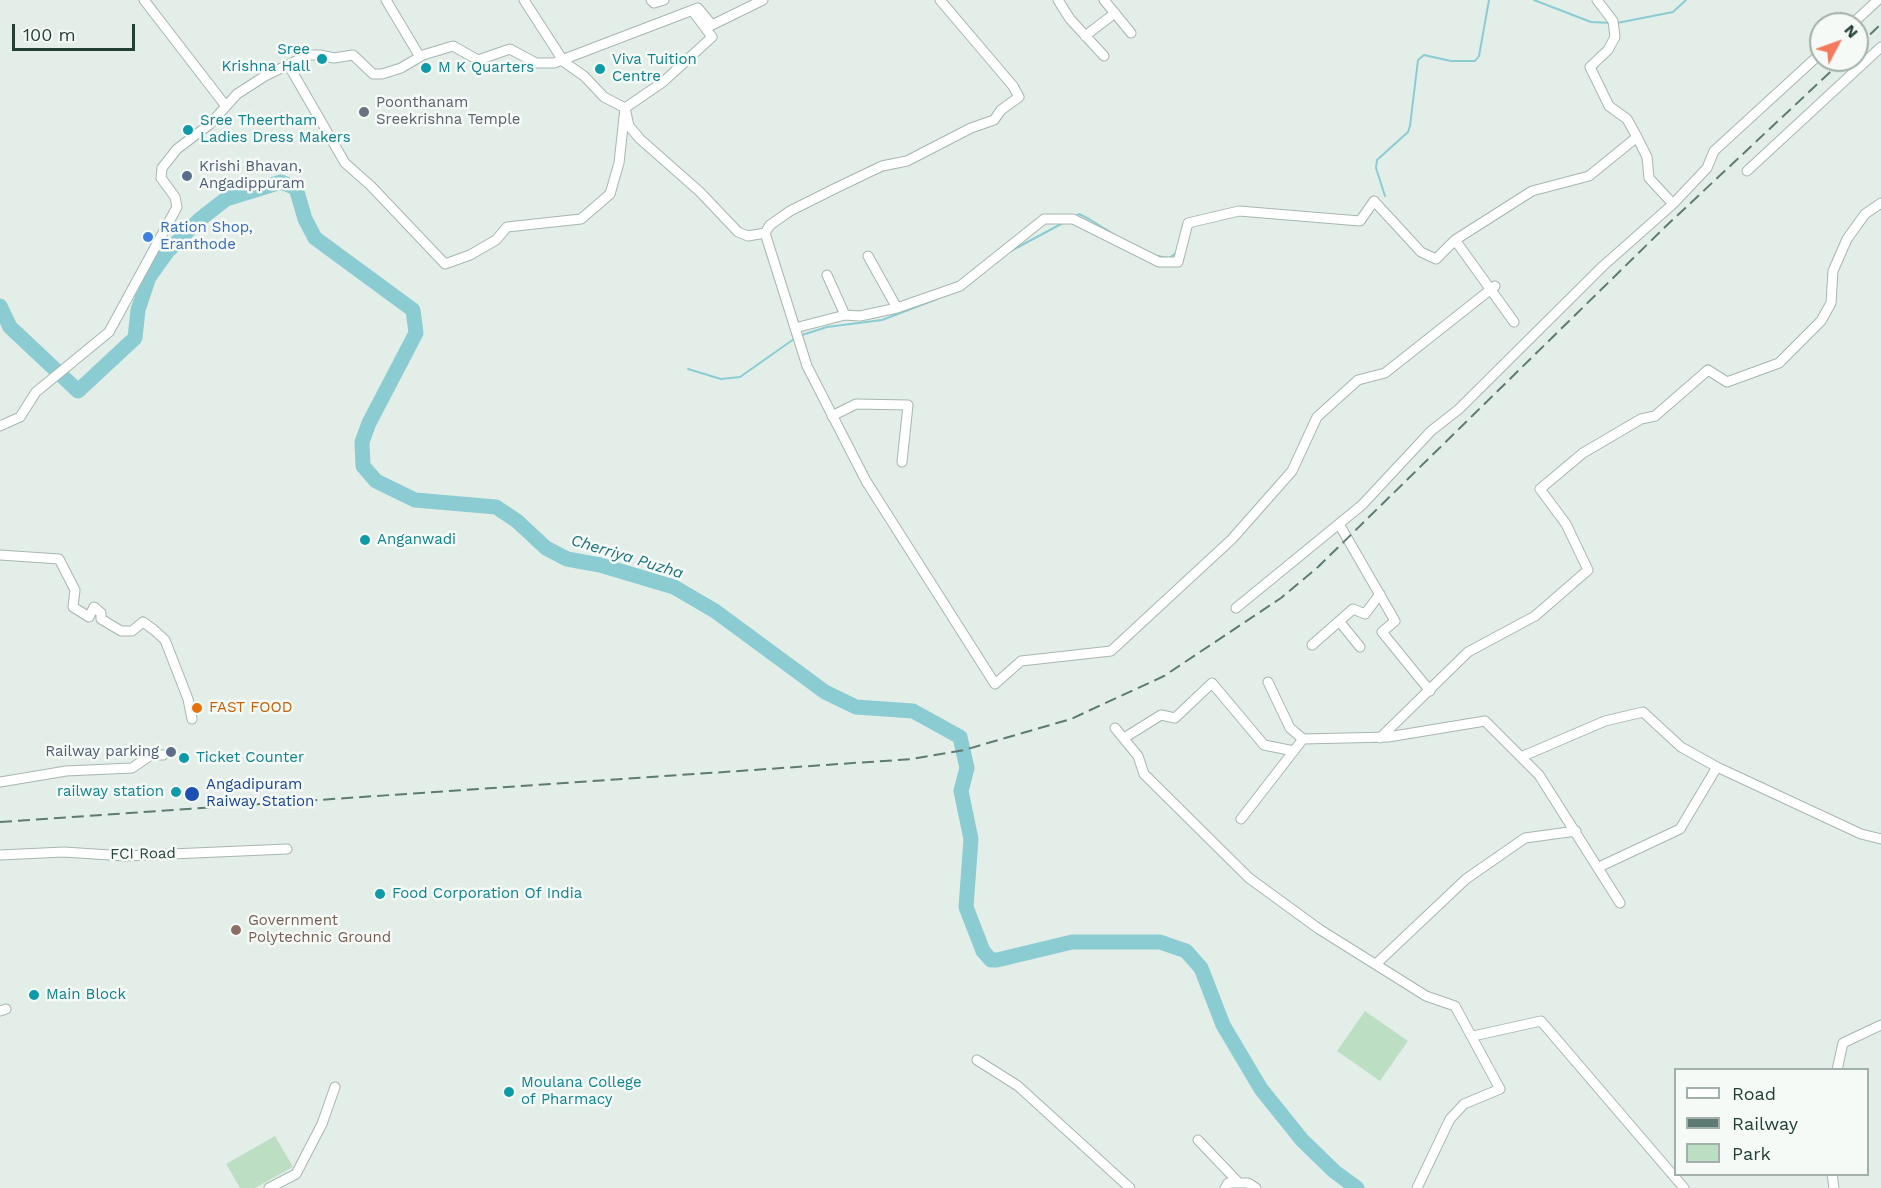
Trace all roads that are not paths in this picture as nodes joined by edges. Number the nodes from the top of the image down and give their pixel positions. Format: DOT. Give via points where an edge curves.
graph roads {
  1 [pos="144,0"];
  2 [pos="386,0"];
  3 [pos="524,0"];
  4 [pos="651,0"];
  5 [pos="664,0"];
  6 [pos="763,0"];
  7 [pos="940,0"];
  8 [pos="1058,0"];
  9 [pos="1104,0"];
  10 [pos="1596,0"];
  11 [pos="1878,0"];
  12 [pos="749,2"];
  13 [pos="696,6"];
  14 [pos="1865,12"];
  15 [pos="1115,14"];
  16 [pos="1131,33"];
  17 [pos="1085,36"];
  18 [pos="1881,47"];
  19 [pos="1104,56"];
  20 [pos="420,57"];
  21 [pos="564,62"];
  22 [pos="1809,64"];
  23 [pos="289,66"];
  24 [pos="225,105"];
  25 [pos="625,108"];
  26 [pos="1637,137"];
  27 [pos="1747,171"];
  28 [pos="1881,203"];
  29 [pos="1673,204"];
  30 [pos="765,233"];
  31 [pos="1455,240"];
  32 [pos="868,256"];
  33 [pos="827,274"];
  34 [pos="1492,288"];
  35 [pos="897,308"];
  36 [pos="845,315"];
  37 [pos="1514,322"];
  38 [pos="795,328"];
  39 [pos="832,416"];
  40 [pos="0,426"];
  41 [pos="902,462"];
  42 [pos="1339,524"];
  43 [pos="0,555"];
  44 [pos="1380,594"];
  45 [pos="1236,608"];
  46 [pos="1339,621"];
  47 [pos="1312,645"];
  48 [pos="1360,647"];
  49 [pos="1268,682"];
  50 [pos="1430,691"];
  51 [pos="192,719"];
  52 [pos="1115,728"];
  53 [pos="1124,738"];
  54 [pos="1380,738"];
  55 [pos="1303,739"];
  56 [pos="1294,751"];
  57 [pos="163,755"];
  58 [pos="1521,757"];
  59 [pos="1718,767"];
  60 [pos="0,782"];
  61 [pos="1241,819"];
  62 [pos="1576,831"];
  63 [pos="1881,839"];
  64 [pos="287,849"];
  65 [pos="0,855"];
  66 [pos="1599,867"];
  67 [pos="1620,903"];
  68 [pos="1376,964"];
  69 [pos="1881,1025"];
  70 [pos="1473,1036"];
  71 [pos="977,1060"];
  72 [pos="1837,1068"];
  73 [pos="335,1087"];
  74 [pos="1198,1140"];
  75 [pos="1239,1183"];
  76 [pos="269,1188"];
  77 [pos="1130,1188"];
  78 [pos="1226,1188"];
  79 [pos="1256,1188"];
  80 [pos="1417,1188"];
  81 [pos="1684,1188"];
  1 -- 24 [label="street"];
  2 -- 20 [label="street"];
  3 -- 21 [label="street"];
  4 -- 5 [label="street"];
  6 -- 12 [label="street"];
  7 -- 30 [label="street" via="1019,97 994,120 907,161 882,166 836,188 790,211"];
  8 -- 17 [label="street"];
  9 -- 15 [label="street"];
  10 -- 26 [label="street" via="1613,21 1615,37 1608,51 1590,67 1609,106 1627,119"];
  11 -- 14 [label="street"];
  12 -- 13 [label="street" via="712,25"];
  13 -- 21 [label="street"];
  13 -- 25 [label="street" via="712,37 663,81"];
  15 -- 16 [label="street"];
  15 -- 17 [label="street"];
  17 -- 19 [label="street"];
  18 -- 27 [label="street"];
  20 -- 21 [label="street" via="453,46 478,60 510,49 536,63"];
  20 -- 23 [label="street" via="382,74 374,74 353,55 308,55"];
  21 -- 25 [label="street" via="604,97"];
  22 -- 29 [label="street" via="1714,152 1707,168"];
  23 -- 24 [label="street" via="249,85"];
  23 -- 25 [label="street" via="345,163 445,264 496,240 507,227 581,219 610,194"];
  24 -- 40 [label="street" via="162,168 161,178 175,197 177,207 109,332 46,382 20,417"];
  25 -- 30 [label="street" via="629,126 640,139 738,232 748,236"];
  26 -- 29 [label="street" via="1647,157 1649,178"];
  26 -- 31 [label="street" via="1589,176 1532,191"];
  28 -- 50 [label="street" via="1865,214 1847,239 1833,271 1831,303 1821,321 1779,363 1727,382 1708,370 1655,416 1641,419 1583,453 1540,489 1566,524 1588,570 1535,616 1468,652"];
  29 -- 42 [label="street" via="1459,409 1431,431 1393,474"];
  30 -- 38 [label="street"];
  31 -- 34 [label="street"];
  31 -- 35 [label="street" via="1436,259 1421,252 1374,201 1360,221 1239,212 1188,223 1178,262 1159,262 1072,219 1044,219 960,286"];
  32 -- 35 [label="street"];
  33 -- 36 [label="street"];
  34 -- 37 [label="street"];
  34 -- 39 [label="street" via="1385,373 1358,380 1317,417 1293,471 1232,539 1111,651 1021,661 995,684 866,480"];
  35 -- 36 [label="street"];
  36 -- 38 [label="street"];
  38 -- 39 [label="street" via="807,366"];
  39 -- 41 [label="street" via="856,404 908,405"];
  42 -- 44 [label="street"];
  42 -- 45 [label="street"];
  43 -- 51 [label="street" via="59,559 75,590 73,607 89,617 94,607 101,613 100,619 121,631 132,631 143,622 154,630 165,640"];
  44 -- 46 [label="street" via="1365,614 1353,609"];
  44 -- 50 [label="street" via="1395,621 1382,632"];
  46 -- 47 [label="street"];
  46 -- 48 [label="street"];
  49 -- 55 [label="street" via="1290,729"];
  50 -- 54 [label="street"];
  52 -- 53 [label="street"];
  53 -- 56 [label="street" via="1161,715 1175,718 1212,683 1264,745"];
  53 -- 68 [label="street" via="1138,756 1144,774 1249,878"];
  54 -- 55 [label="street"];
  54 -- 58 [label="street" via="1485,721"];
  55 -- 56 [label="street"];
  56 -- 61 [label="street"];
  57 -- 60 [label="street" via="151,755 132,768 66,771"];
  58 -- 59 [label="street" via="1605,721 1643,712 1681,747"];
  58 -- 62 [label="street" via="1539,775"];
  59 -- 63 [label="street" via="1861,834"];
  59 -- 66 [label="street" via="1680,829"];
  62 -- 66 [label="street"];
  62 -- 68 [label="street" via="1525,838 1466,879"];
  64 -- 65 [label="street, FCI Road" via="125,856 64,852"];
  66 -- 67 [label="street"];
  68 -- 70 [label="street" via="1426,996 1455,1006"];
  69 -- 72 [label="street" via="1843,1043"];
  70 -- 80 [label="street" via="1500,1089 1464,1104 1450,1119"];
  70 -- 81 [label="street" via="1541,1021"];
  71 -- 77 [label="street" via="1018,1086"];
  73 -- 76 [label="street" via="322,1124 296,1174"];
  74 -- 75 [label="street"];
  75 -- 78 [label="street" via="1228,1183"];
  75 -- 79 [label="street" via="1248,1182"];
}
